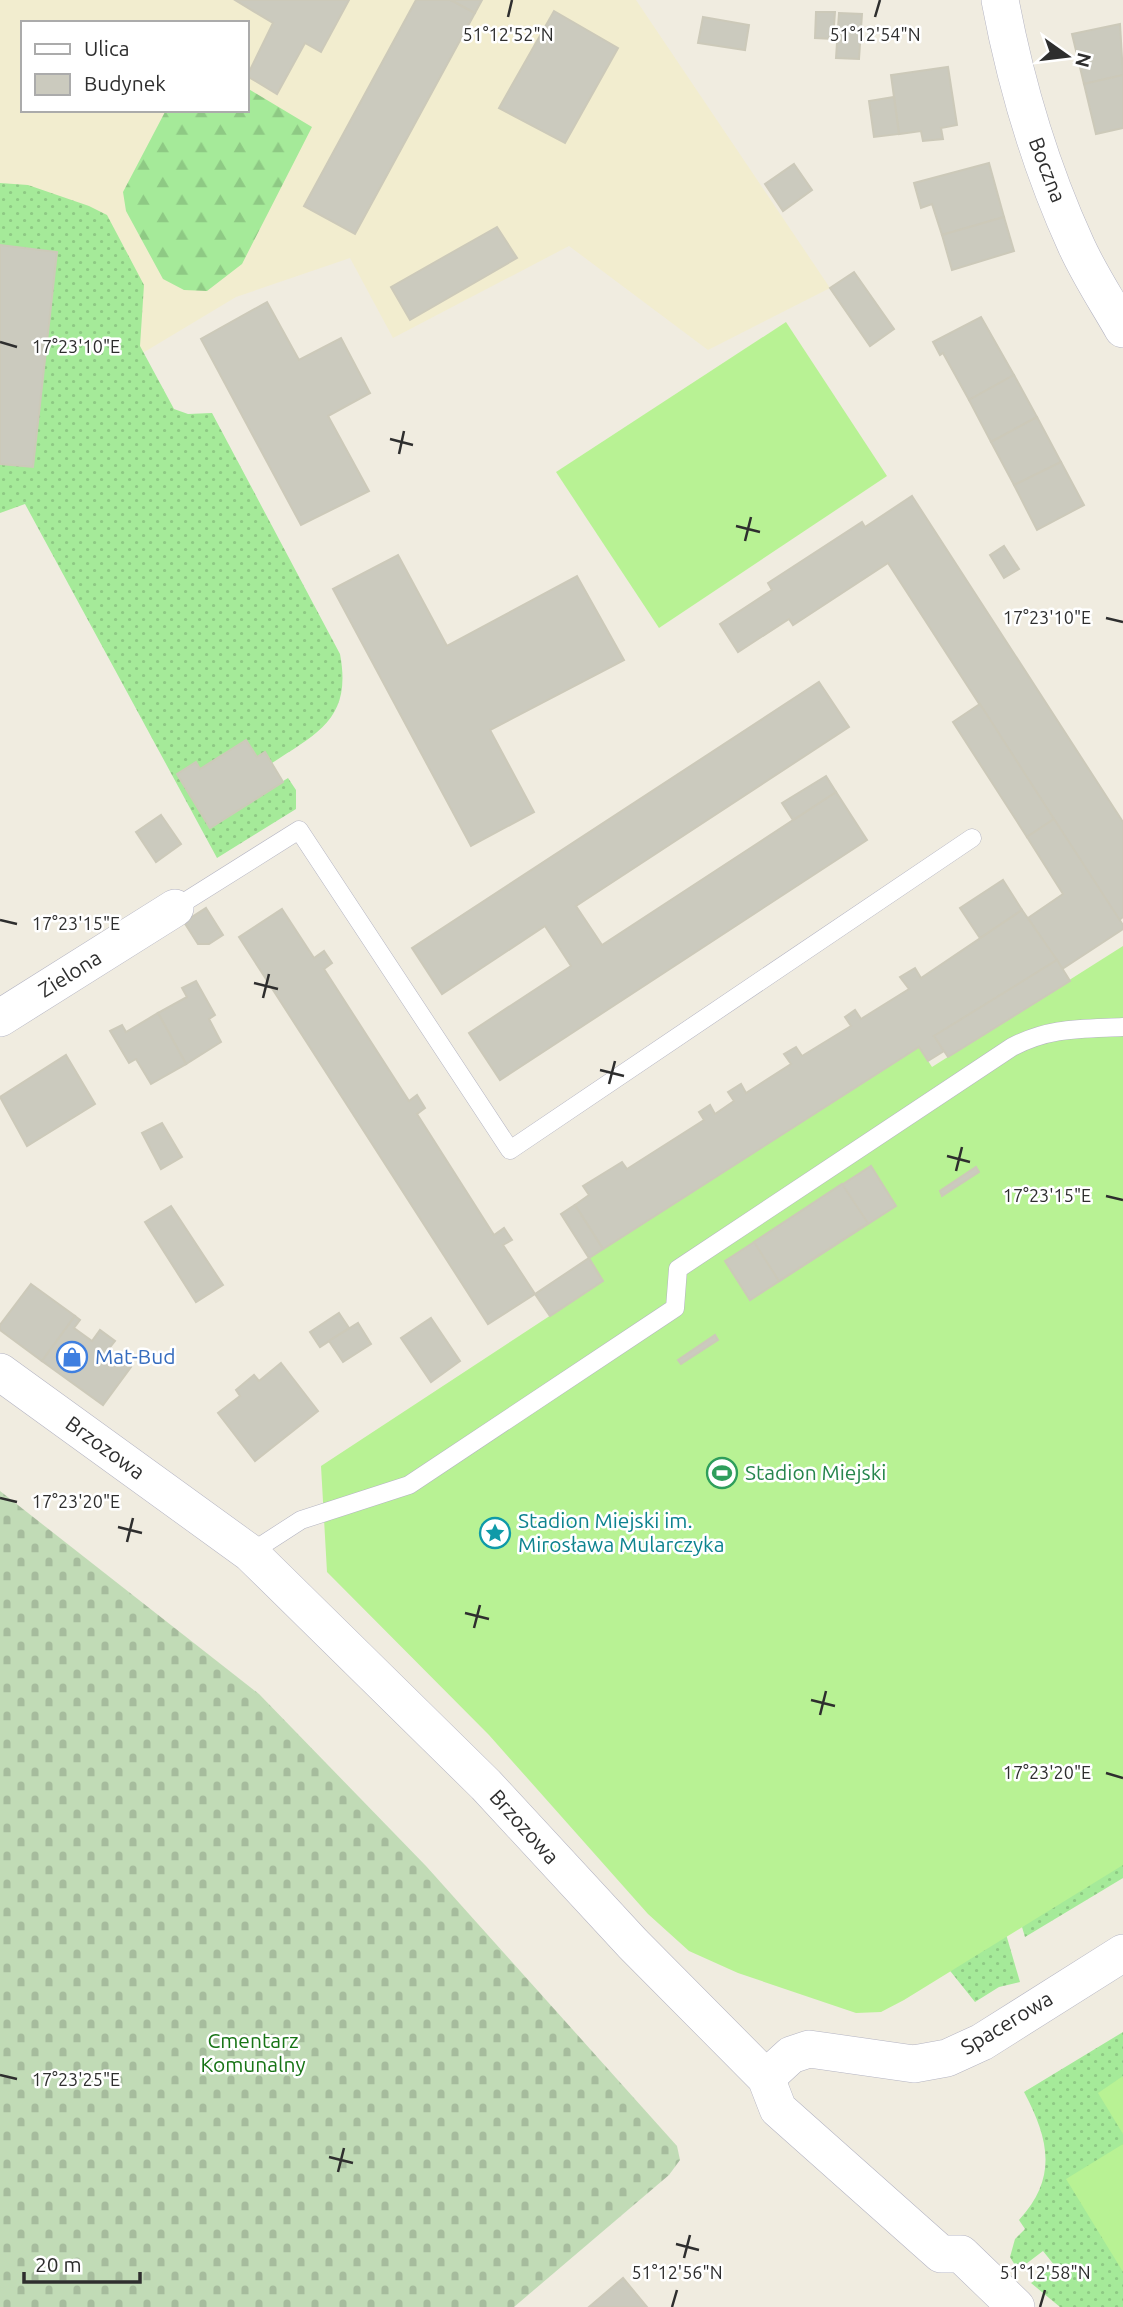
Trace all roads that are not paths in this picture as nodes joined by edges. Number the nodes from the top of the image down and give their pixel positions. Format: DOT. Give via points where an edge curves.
graph roads {
  1 [pos="1000,0"];
  2 [pos="1123,329"];
  3 [pos="972,838"];
  4 [pos="175,908"];
  5 [pos="0,1018"];
  6 [pos="1123,1027"];
  7 [pos="0,1372"];
  8 [pos="250,1553"];
  9 [pos="1123,1953"];
  10 [pos="766,2078"];
  11 [pos="1016,2307"];
  1 -- 2 [label="street, Boczna" via="1014,74 1039,154 1077,246"];
  3 -- 4 [label="lane" via="510,1150 299,830"];
  4 -- 5 [label="street, Zielona"];
  6 -- 8 [label="lane" via="1057,1030 1012,1048 678,1269 675,1308 433,1470 410,1485 301,1520"];
  7 -- 8 [label="street, Brzozowa"];
  8 -- 10 [label="street, Brzozowa" via="486,1785 633,1944"];
  9 -- 10 [label="street, Spacerowa" via="982,2042 947,2058 914,2064 809,2049 791,2055"];
  10 -- 11 [label="street, Brzozowa" via="778,2109 941,2254 961,2254"];
}
